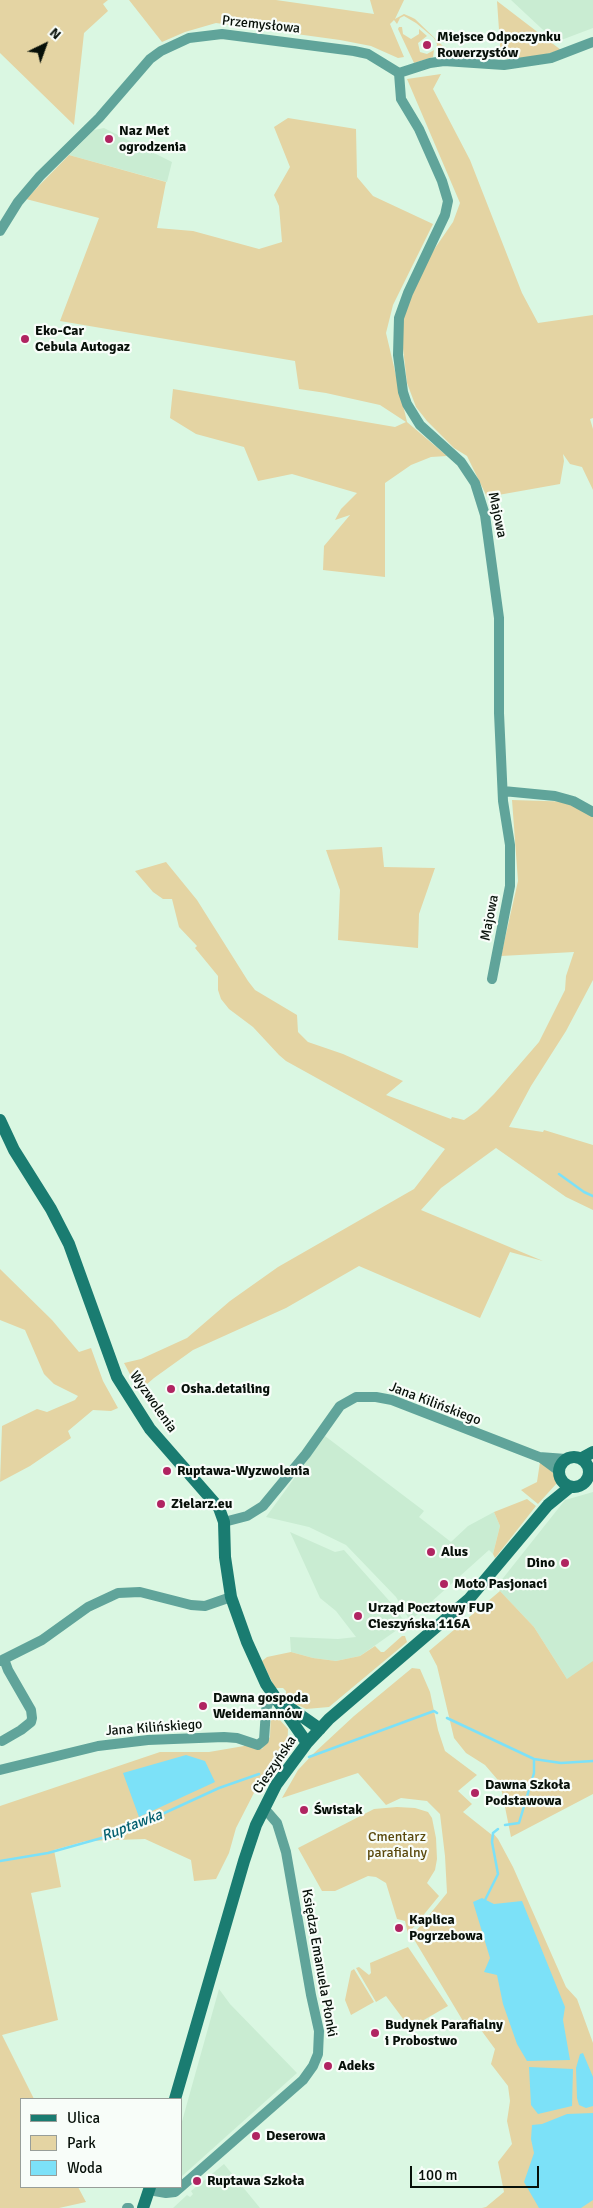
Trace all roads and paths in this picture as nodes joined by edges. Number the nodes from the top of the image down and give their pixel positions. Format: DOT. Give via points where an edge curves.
graph roads {
  1 [pos="593,42"];
  2 [pos="399,73"];
  3 [pos="0,232"];
  4 [pos="503,791"];
  5 [pos="593,812"];
  6 [pos="492,979"];
  7 [pos="0,1120"];
  8 [pos="539,1456"];
  9 [pos="566,1459"];
  10 [pos="590,1464"];
  11 [pos="559,1474"];
  12 [pos="581,1487"];
  13 [pos="548,1505"];
  14 [pos="224,1522"];
  15 [pos="231,1597"];
  16 [pos="2,1660"];
  17 [pos="274,1697"];
  18 [pos="320,1729"];
  19 [pos="2,1741"];
  20 [pos="307,1743"];
  21 [pos="0,1770"];
  22 [pos="264,1808"];
  23 [pos="175,2098"];
  24 [pos="182,2186"];
  25 [pos="150,2188"];
  26 [pos="180,2188"];
  27 [pos="143,2208"];
  1 -- 2 [label="street" via="552,58 504,65 444,61"];
  2 -- 3 [label="street, Przemysłowa" via="368,54 354,51 222,34 189,38 150,59 99,118 35,182"];
  2 -- 4 [label="street, Majowa" via="401,98 419,129 448,201 445,215 399,318 400,374 413,416 461,462 475,483 485,515 498,618"];
  4 -- 5 [label="street" via="555,796"];
  4 -- 6 [label="street, Majowa" via="510,845 510,886"];
  7 -- 14 [label="main road, Wyzwolenia" via="69,1244 117,1377 150,1429 216,1502"];
  8 -- 9 [label="street, Jana Kilińskiego"];
  8 -- 11 [label="street, Jana Kilińskiego"];
  8 -- 14 [label="street, Jana Kilińskiego" via="392,1400 376,1396 356,1397 340,1406 263,1506 247,1516"];
  9 -- 10 [label="main road" via="574,1456"];
  9 -- 11 [label="main road"];
  10 -- 12 [label="main road" via="586,1482"];
  11 -- 12 [label="main road"];
  11 -- 13 [label="main road, Cieszyńska"];
  12 -- 13 [label="main road, Cieszyńska"];
  13 -- 18 [label="main road, Cieszyńska" via="469,1599"];
  14 -- 15 [label="main road, Wyzwolenia"];
  15 -- 16 [label="street" via="206,1606 140,1592 118,1593 88,1607 42,1640"];
  15 -- 17 [label="main road, Wyzwolenia" via="259,1672"];
  16 -- 19 [label="street" via="31,1710 32,1718 21,1730"];
  17 -- 18 [label="main road, Wyzwolenia"];
  17 -- 20 [label="main road, Wyzwolenia"];
  17 -- 21 [label="street, Jana Kilińskiego" via="266,1710 264,1740 258,1745 224,1737 148,1740 98,1746"];
  18 -- 20 [label="main road, Cieszyńska"];
  20 -- 22 [label="main road, Cieszyńska" via="282,1776"];
  22 -- 23 [label="main road, Cieszyńska" via="244,1861"];
  22 -- 24 [label="street, Księdza Emanuela Płonki" via="277,1823 286,1852 319,2031 318,2054 303,2080"];
  25 -- 26 [label="street, Księdza Emanuela Płonki" via="166,2193"];
  25 -- 27 [label="main road"];
}
